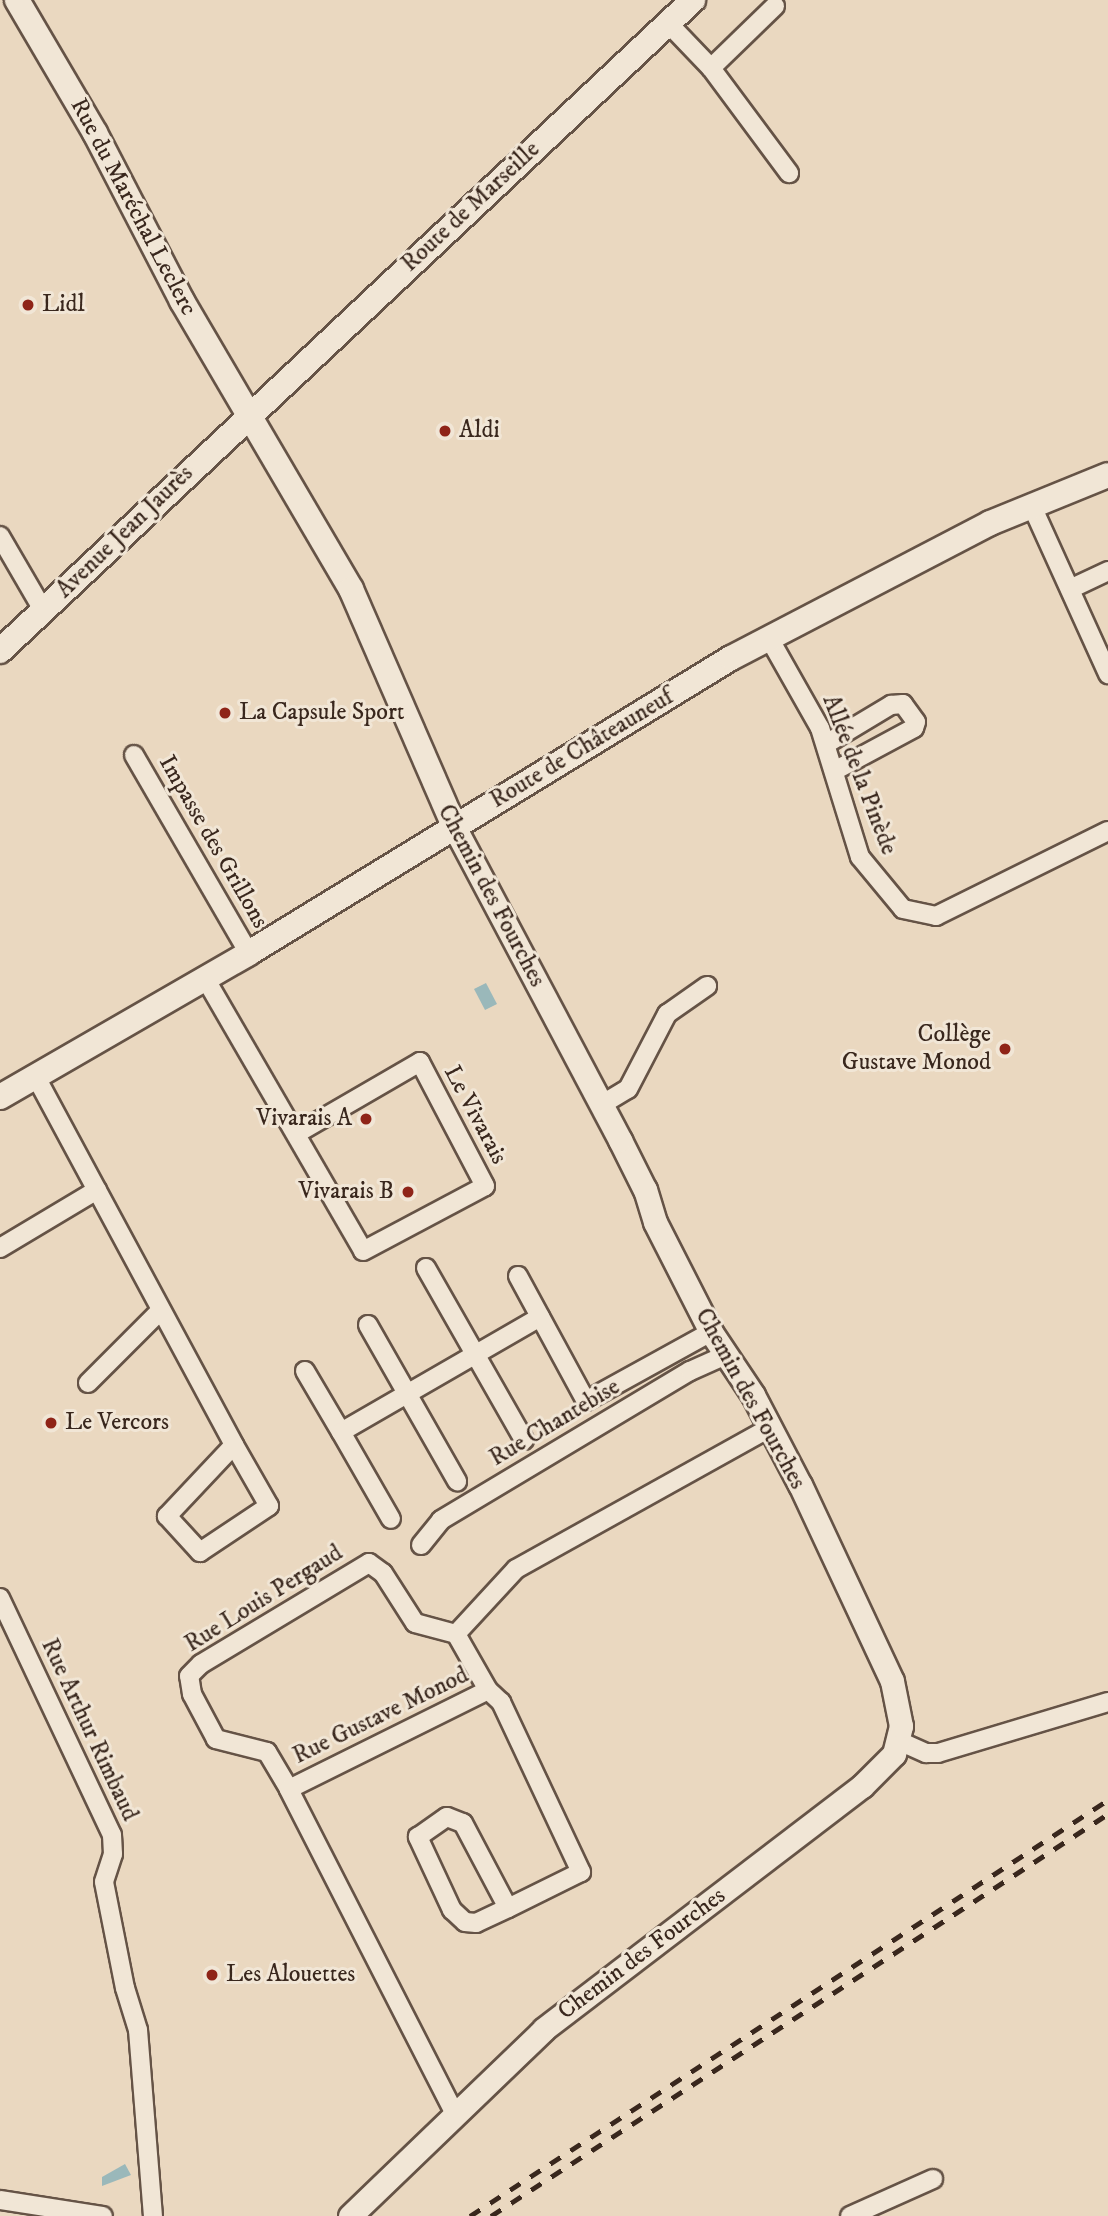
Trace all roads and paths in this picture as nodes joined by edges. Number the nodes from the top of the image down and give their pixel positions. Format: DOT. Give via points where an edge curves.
graph roads {
  1 [pos="17,0"];
  2 [pos="693,0"];
  3 [pos="775,6"];
  4 [pos="668,23"];
  5 [pos="711,68"];
  6 [pos="789,173"];
  7 [pos="249,414"];
  8 [pos="1108,475"];
  9 [pos="1031,504"];
  10 [pos="0,536"];
  11 [pos="1108,571"];
  12 [pos="1070,589"];
  13 [pos="43,610"];
  14 [pos="769,638"];
  15 [pos="0,651"];
  16 [pos="1108,674"];
  17 [pos="826,744"];
  18 [pos="134,755"];
  19 [pos="834,771"];
  20 [pos="454,826"];
  21 [pos="1108,831"];
  22 [pos="248,953"];
  23 [pos="205,978"];
  24 [pos="707,986"];
  25 [pos="36,1077"];
  26 [pos="0,1097"];
  27 [pos="601,1105"];
  28 [pos="296,1134"];
  29 [pos="97,1190"];
  30 [pos="0,1248"];
  31 [pos="426,1268"];
  32 [pos="518,1276"];
  33 [pos="161,1310"];
  34 [pos="540,1317"];
  35 [pos="368,1325"];
  36 [pos="711,1332"];
  37 [pos="474,1355"];
  38 [pos="724,1356"];
  39 [pos="305,1371"];
  40 [pos="88,1383"];
  41 [pos="407,1393"];
  42 [pos="769,1428"];
  43 [pos="341,1432"];
  44 [pos="524,1440"];
  45 [pos="234,1446"];
  46 [pos="457,1481"];
  47 [pos="391,1519"];
  48 [pos="421,1545"];
  49 [pos="0,1598"];
  50 [pos="456,1634"];
  51 [pos="488,1690"];
  52 [pos="1108,1702"];
  53 [pos="899,1741"];
  54 [pos="289,1789"];
  55 [pos="508,1908"];
  56 [pos="455,2114"];
  57 [pos="933,2179"];
  58 [pos="0,2200"];
  59 [pos="103,2216"];
  60 [pos="153,2216"];
  61 [pos="350,2216"];
  62 [pos="850,2216"];
  1 -- 7 [label="main road, Rue du Maréchal Leclerc"];
  2 -- 4 [label="main road, Route de Marseille"];
  3 -- 5 [label="street"];
  4 -- 5 [label="street"];
  4 -- 7 [label="main road, Route de Marseille"];
  5 -- 6 [label="street"];
  7 -- 13 [label="main road, Avenue Jean Jaurès"];
  7 -- 20 [label="main road, Chemin des Fourches" via="351,589"];
  8 -- 9 [label="main road, Route de Châteauneuf"];
  9 -- 12 [label="street"];
  9 -- 14 [label="main road, Route de Châteauneuf"];
  10 -- 13 [label="street"];
  11 -- 12 [label="street"];
  12 -- 16 [label="street"];
  13 -- 15 [label="main road, Avenue Jean Jaurès"];
  14 -- 17 [label="street, Allée de la Pinède"];
  14 -- 20 [label="main road, Route de Châteauneuf"];
  17 -- 19 [label="street, Allée de la Pinède"];
  17 -- 19 [label="street" via="891,705 903,704 912,711 915,728"];
  18 -- 22 [label="street, Impasse des Grillons"];
  19 -- 21 [label="street, Allée de la Pinède" via="860,857 894,902 924,916 936,916"];
  20 -- 22 [label="main road, Route de Châteauneuf"];
  20 -- 27 [label="street, Chemin des Fourches"];
  22 -- 23 [label="main road, Route de Châteauneuf"];
  23 -- 25 [label="main road, Route de Châteauneuf"];
  23 -- 28 [label="street, Le Vivarais"];
  24 -- 27 [label="street" via="667,1014 628,1089"];
  25 -- 26 [label="main road, Route de Châteauneuf"];
  25 -- 29 [label="street"];
  27 -- 36 [label="street, Chemin des Fourches"];
  28 -- 28 [label="street, Le Vivarais" via="363,1251 485,1186 420,1062"];
  29 -- 30 [label="street"];
  29 -- 33 [label="street"];
  31 -- 37 [label="street"];
  32 -- 34 [label="street"];
  33 -- 40 [label="street"];
  33 -- 45 [label="street"];
  34 -- 36 [label="street" via="586,1401"];
  34 -- 37 [label="street"];
  35 -- 41 [label="street"];
  36 -- 38 [label="street, Chemin des Fourches"];
  37 -- 41 [label="street"];
  37 -- 44 [label="street"];
  38 -- 42 [label="street, Chemin des Fourches" via="753,1395"];
  38 -- 48 [label="street, Rue Chantebise" via="690,1371 441,1520"];
  39 -- 43 [label="street"];
  41 -- 43 [label="street"];
  41 -- 46 [label="street"];
  42 -- 50 [label="street" via="516,1569"];
  42 -- 53 [label="street, Chemin des Fourches" via="861,1609 892,1681 900,1712"];
  43 -- 47 [label="street"];
  45 -- 45 [label="street" via="269,1506 200,1552 167,1516"];
  49 -- 60 [label="street, Rue Arthur Rimbaud" via="112,1835 113,1854 104,1881 138,2030"];
  50 -- 51 [label="street"];
  50 -- 54 [label="street, Rue Louis Pergaud" via="415,1623 383,1573 369,1563 201,1664 189,1676 192,1694 216,1739 267,1752"];
  51 -- 54 [label="street, Rue Gustave Monod"];
  51 -- 55 [label="street, Rue Gustave Monod" via="502,1702 581,1872"];
  52 -- 53 [label="street" via="938,1753 926,1753"];
  53 -- 56 [label="street, Chemin des Fourches" via="885,1766 862,1786 544,2029"];
  54 -- 56 [label="street, Rue Gustave Monod"];
  55 -- 55 [label="street" via="463,1823 447,1817 418,1837 452,1910 465,1922 476,1923"];
  56 -- 61 [label="street, Chemin des Fourches"];
  57 -- 62 [label="street"];
  58 -- 59 [label="street"];
}
